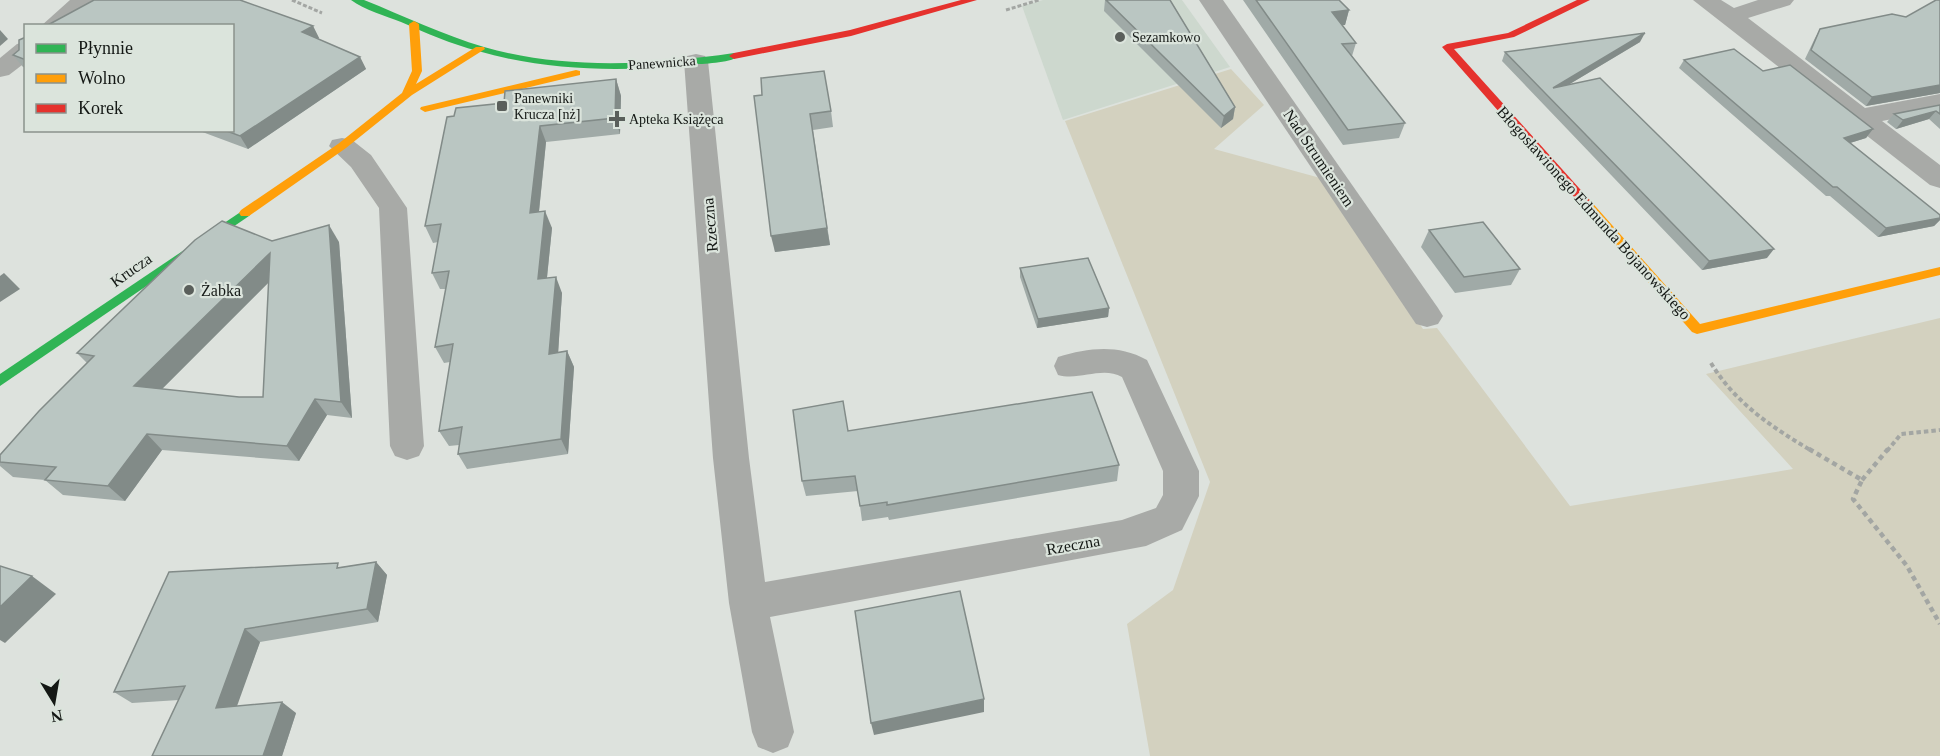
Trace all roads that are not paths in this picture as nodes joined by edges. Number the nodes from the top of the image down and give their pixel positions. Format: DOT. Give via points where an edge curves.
graph roads {
  1 [pos="84,0"];
  2 [pos="356,0"];
  3 [pos="972,0"];
  4 [pos="1211,0"];
  5 [pos="1585,0"];
  6 [pos="1705,0"];
  7 [pos="1782,0"];
  8 [pos="1731,16"];
  9 [pos="55,24"];
  10 [pos="414,24"];
  11 [pos="480,49"];
  12 [pos="24,51"];
  13 [pos="500,54"];
  14 [pos="696,61"];
  15 [pos="607,65"];
  16 [pos="482,67"];
  17 [pos="0,70"];
  18 [pos="456,86"];
  19 [pos="407,92"];
  20 [pos="1940,102"];
  21 [pos="1859,117"];
  22 [pos="386,129"];
  23 [pos="342,146"];
  24 [pos="1940,179"];
  25 [pos="1940,271"];
  26 [pos="1427,316"];
  27 [pos="1070,366"];
  28 [pos="0,381"];
  29 [pos="407,446"];
  30 [pos="748,603"];
  31 [pos="773,732"];
  1 -- 9 [label="street"];
  2 -- 10 [label="street, Panewnicka"];
  3 -- 14 [label="street, Panewnicka" via="809,42"];
  4 -- 26 [label="street, Nad Strumieniem"];
  5 -- 25 [label="street, Błogosławionego Edmunda Bojanowskiego" via="1511,35 1447,47 1697,329"];
  6 -- 8 [label="street"];
  7 -- 8 [label="street"];
  8 -- 21 [label="street"];
  10 -- 11 [label="street, Panewnicka"];
  10 -- 19 [label="street" via="417,71"];
  11 -- 13 [label="street, Panewnicka"];
  11 -- 19 [label="street, Krucza"];
  12 -- 17 [label="street"];
  13 -- 15 [label="street, Panewnicka" via="550,63"];
  13 -- 16 [label="street"];
  14 -- 15 [label="street, Panewnicka"];
  14 -- 30 [label="street, Rzeczna" via="731,458"];
  15 -- 18 [label="street" via="421,112"];
  19 -- 23 [label="street, Krucza"];
  20 -- 21 [label="street"];
  21 -- 24 [label="street"];
  22 -- 23 [label="street, Krucza"];
  23 -- 28 [label="street, Krucza"];
  23 -- 29 [label="street" via="361,161 393,208"];
  27 -- 30 [label="street, Rzeczna" via="1108,359 1123,361 1135,369 1180,471 1180,496 1169,519 1122,536"];
  30 -- 31 [label="street, Rzeczna"];
}
